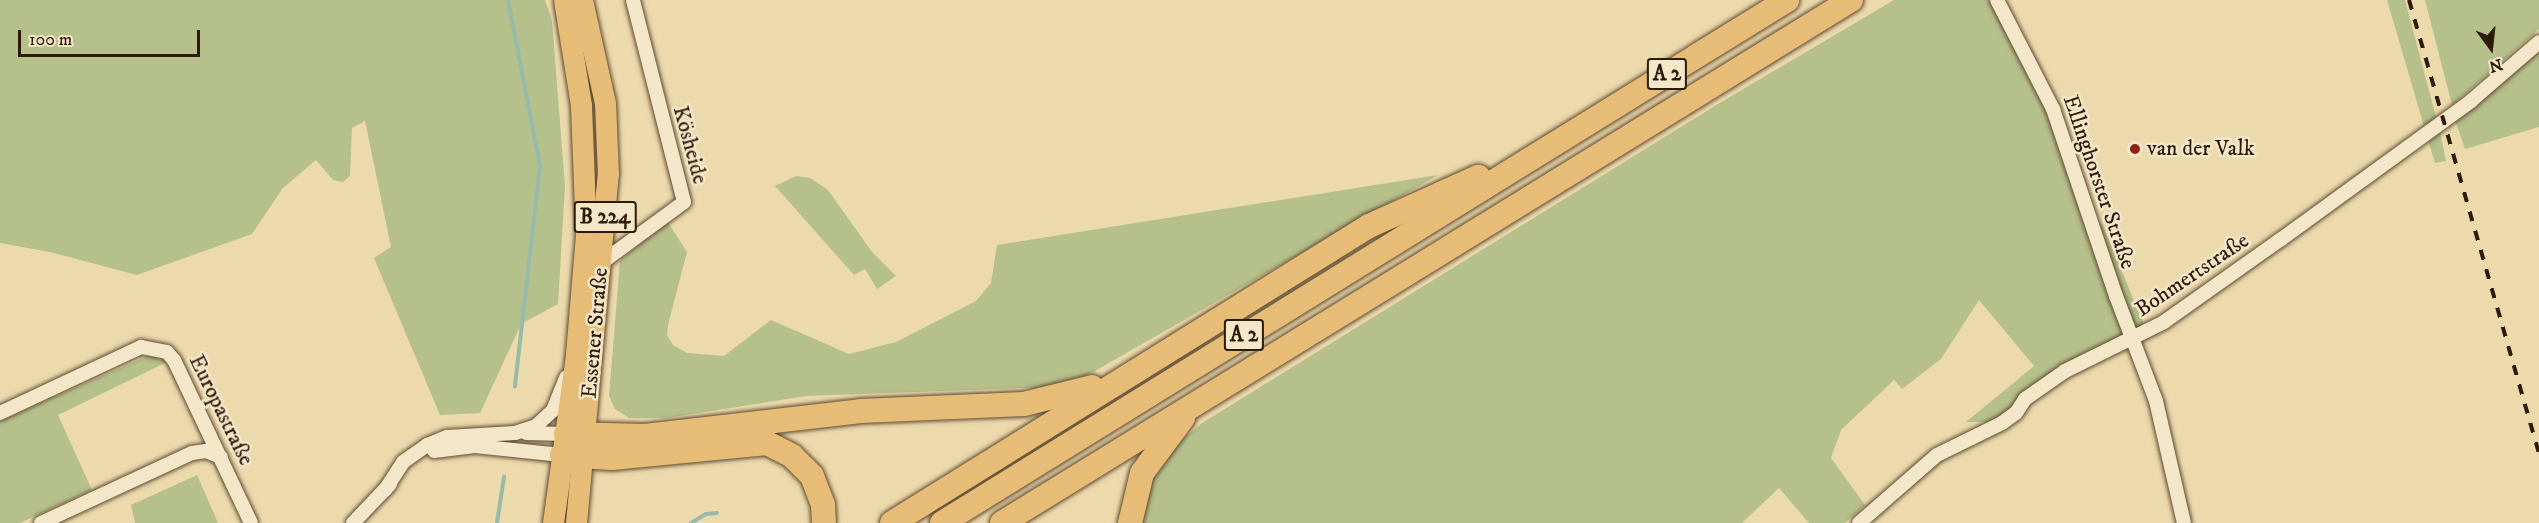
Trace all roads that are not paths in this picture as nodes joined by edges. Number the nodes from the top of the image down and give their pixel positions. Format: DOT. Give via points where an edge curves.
graph roads {
  1 [pos="564,0"];
  2 [pos="582,0"];
  3 [pos="633,0"];
  4 [pos="1788,0"];
  5 [pos="1851,0"];
  6 [pos="1997,0"];
  7 [pos="2539,42"];
  8 [pos="1547,149"];
  9 [pos="602,263"];
  10 [pos="2134,340"];
  11 [pos="576,354"];
  12 [pos="1136,370"];
  13 [pos="1195,403"];
  14 [pos="0,413"];
  15 [pos="515,433"];
  16 [pos="574,445"];
  17 [pos="221,457"];
  18 [pos="385,490"];
  19 [pos="41,523"];
  20 [pos="252,523"];
  21 [pos="353,523"];
  22 [pos="553,523"];
  23 [pos="576,523"];
  24 [pos="824,523"];
  25 [pos="892,523"];
  26 [pos="942,523"];
  27 [pos="1002,523"];
  28 [pos="1130,523"];
  29 [pos="1859,523"];
  30 [pos="2184,523"];
  1 -- 11 [label="main road, Essener Straße / B 224" via="581,105 586,178 585,255"];
  2 -- 9 [label="main road, Essener Straße / B 224" via="604,103 608,174"];
  3 -- 9 [label="street, Kösheide" via="684,202"];
  4 -- 8 [label="highway, A 2"];
  5 -- 13 [label="highway, A 2"];
  6 -- 10 [label="street, Ellinghorster Straße" via="2053,109"];
  7 -- 10 [label="street, Bohmertstraße" via="2446,119"];
  8 -- 12 [label="highway" via="1369,226"];
  8 -- 26 [label="highway, A 2"];
  9 -- 16 [label="main road, Essener Straße / B 224"];
  10 -- 29 [label="street, Bohmertstraße" via="2065,371 2025,399 2016,413 2002,423 1937,455"];
  10 -- 30 [label="street, Ellinghorster Straße" via="2156,401"];
  11 -- 15 [label="street" via="553,410 536,426"];
  11 -- 16 [label="main road, Essener Straße / B 224"];
  12 -- 16 [label="highway" via="1071,395 1024,404 861,411"];
  12 -- 25 [label="highway"];
  13 -- 27 [label="highway, A 2"];
  13 -- 28 [label="highway" via="1142,473"];
  14 -- 17 [label="street, Europastraße" via="141,347 154,347 174,360"];
  15 -- 16 [label="street"];
  15 -- 18 [label="street" via="447,437 427,445 403,462"];
  16 -- 18 [label="street" via="447,447 425,454"];
  16 -- 22 [label="main road, Essener Straße / B 224"];
  16 -- 23 [label="main road, Essener Straße / B 224"];
  16 -- 24 [label="highway" via="644,456 767,443 792,456 812,476 823,505"];
  17 -- 19 [label="street" via="207,451 192,453"];
  17 -- 20 [label="street, Europastraße"];
  18 -- 21 [label="street"];
}
